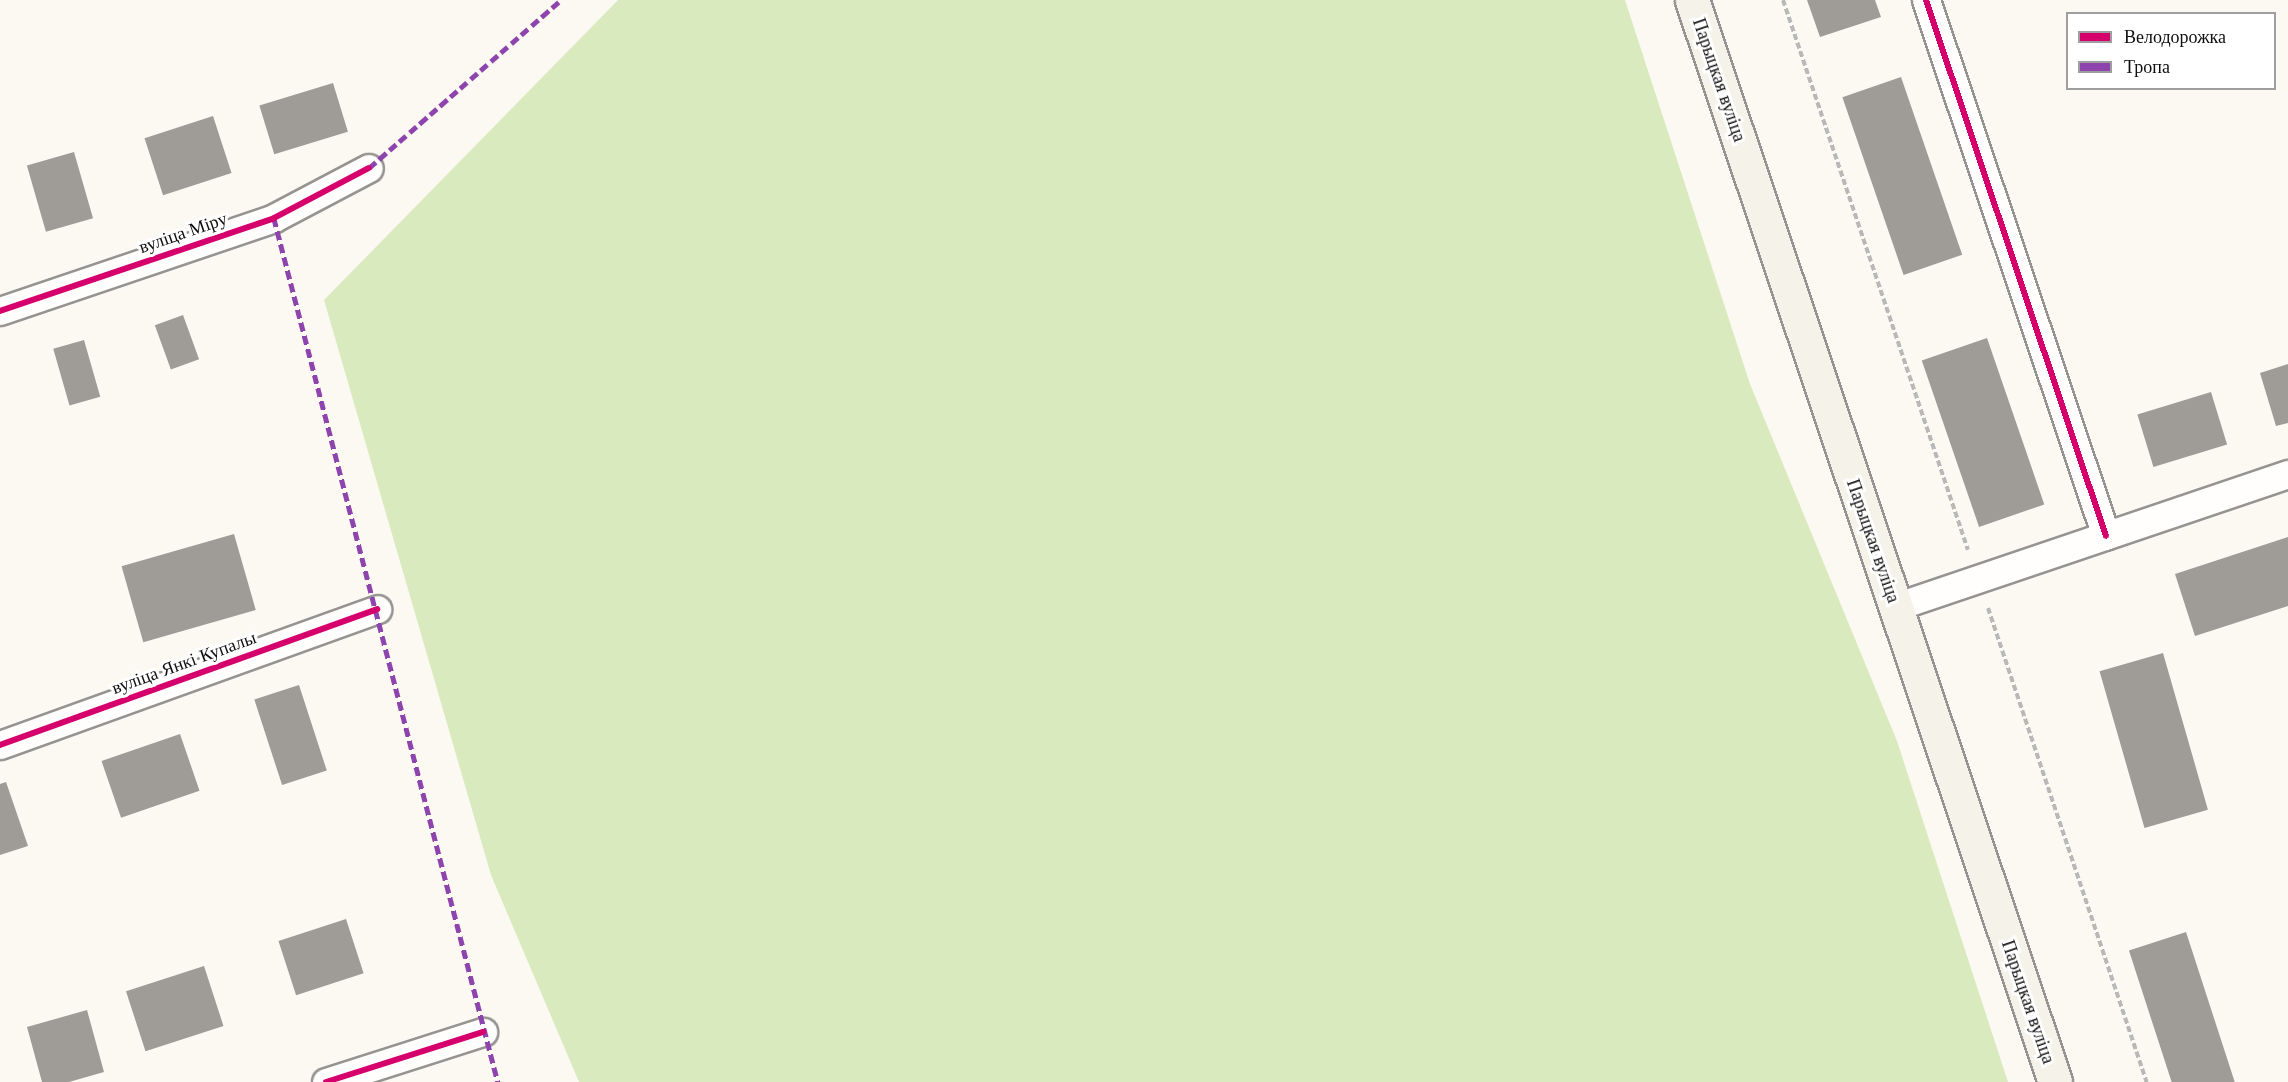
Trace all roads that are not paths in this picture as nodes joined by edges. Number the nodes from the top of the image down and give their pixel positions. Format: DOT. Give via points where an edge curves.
graph roads {
  1 [pos="1692,0"];
  2 [pos="1926,0"];
  3 [pos="369,168"];
  4 [pos="0,311"];
  5 [pos="2288,474"];
  6 [pos="2106,536"];
  7 [pos="1895,607"];
  8 [pos="377,609"];
  9 [pos="0,745"];
  10 [pos="483,1032"];
  11 [pos="326,1082"];
  12 [pos="2055,1082"];
  1 -- 7 [label="main road, Парыцкая вуліца"];
  2 -- 6 [label="street"];
  3 -- 4 [label="street, вуліца Міру" via="274,218"];
  5 -- 6 [label="street"];
  6 -- 7 [label="street"];
  7 -- 12 [label="main road, Парыцкая вуліца"];
  8 -- 9 [label="street, вуліца Янкі Купалы"];
  10 -- 11 [label="street"];
}
